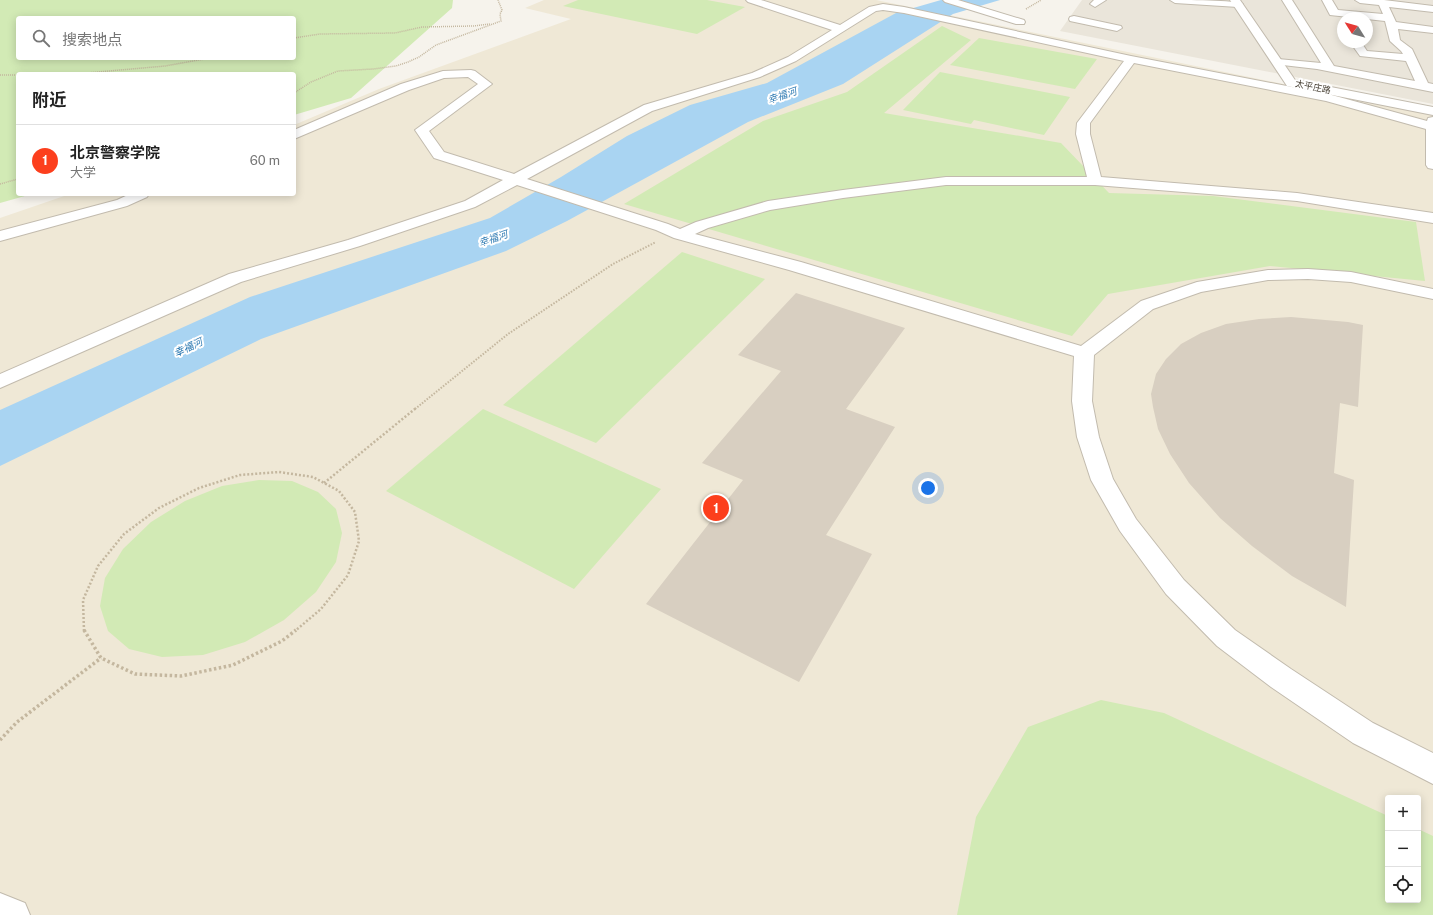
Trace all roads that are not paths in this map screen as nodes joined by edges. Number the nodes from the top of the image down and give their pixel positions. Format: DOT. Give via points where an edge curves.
graph roads {
  1 [pos="751,0"];
  2 [pos="948,0"];
  3 [pos="1175,0"];
  4 [pos="1287,0"];
  5 [pos="1328,0"];
  6 [pos="1362,0"];
  7 [pos="1430,0"];
  8 [pos="1237,2"];
  9 [pos="1383,3"];
  10 [pos="1403,3"];
  11 [pos="1433,9"];
  12 [pos="1298,17"];
  13 [pos="1312,18"];
  14 [pos="1074,19"];
  15 [pos="1336,19"];
  16 [pos="1390,22"];
  17 [pos="841,29"];
  18 [pos="1433,30"];
  19 [pos="1107,38"];
  20 [pos="1360,48"];
  21 [pos="1364,54"];
  22 [pos="1409,58"];
  23 [pos="1131,59"];
  24 [pos="1278,62"];
  25 [pos="1330,69"];
  26 [pos="1376,77"];
  27 [pos="1291,83"];
  28 [pos="1428,87"];
  29 [pos="1433,111"];
  30 [pos="1433,125"];
  31 [pos="296,134"];
  32 [pos="1433,165"];
  33 [pos="515,180"];
  34 [pos="1095,181"];
  35 [pos="138,196"];
  36 [pos="1433,218"];
  37 [pos="680,235"];
  38 [pos="0,236"];
  39 [pos="1433,294"];
  40 [pos="1084,353"];
  41 [pos="0,382"];
  42 [pos="1433,769"];
  43 [pos="0,910"];
  44 [pos="13,915"];
  1 -- 17 [label="street"];
  2 -- 27 [label="street" via="1053,34"];
  3 -- 8 [label="street"];
  4 -- 12 [label="street"];
  5 -- 15 [label="street"];
  6 -- 9 [label="street"];
  7 -- 11 [label="street"];
  8 -- 24 [label="street, 太平庄路"];
  9 -- 10 [label="street"];
  9 -- 16 [label="street"];
  10 -- 11 [label="street"];
  12 -- 13 [label="street"];
  12 -- 25 [label="street"];
  14 -- 19 [label="street" via="1120,25"];
  15 -- 16 [label="street"];
  16 -- 18 [label="street"];
  16 -- 22 [label="street" via="1395,41 1406,49"];
  17 -- 23 [label="street" via="873,9 883,7"];
  17 -- 33 [label="street" via="792,59 756,75 648,108"];
  20 -- 21 [label="street"];
  21 -- 22 [label="street"];
  21 -- 26 [label="street"];
  22 -- 28 [label="street"];
  23 -- 30 [label="street" via="1328,98"];
  23 -- 34 [label="street" via="1084,123 1083,134"];
  24 -- 25 [label="street"];
  24 -- 27 [label="street, 太平庄路"];
  25 -- 26 [label="street"];
  26 -- 28 [label="street"];
  27 -- 29 [label="street, 太平庄路"];
  30 -- 32 [label="street"];
  31 -- 33 [label="street" via="405,87 443,75 471,73 486,84 422,130 439,155"];
  33 -- 37 [label="street"];
  33 -- 41 [label="street" via="470,204 354,243 235,278"];
  34 -- 36 [label="street" via="1297,197"];
  34 -- 37 [label="street" via="946,181 843,194 768,206 702,225"];
  35 -- 38 [label="street" via="122,203"];
  37 -- 40 [label="street" via="795,266"];
  39 -- 40 [label="street" via="1351,277 1308,274 1268,275 1197,287 1147,305"];
  40 -- 42 [label="street" via="1082,401 1088,437 1102,480 1128,525 1175,587 1226,638 1275,673 1363,733"];
  43 -- 44 [label="street"];
}
